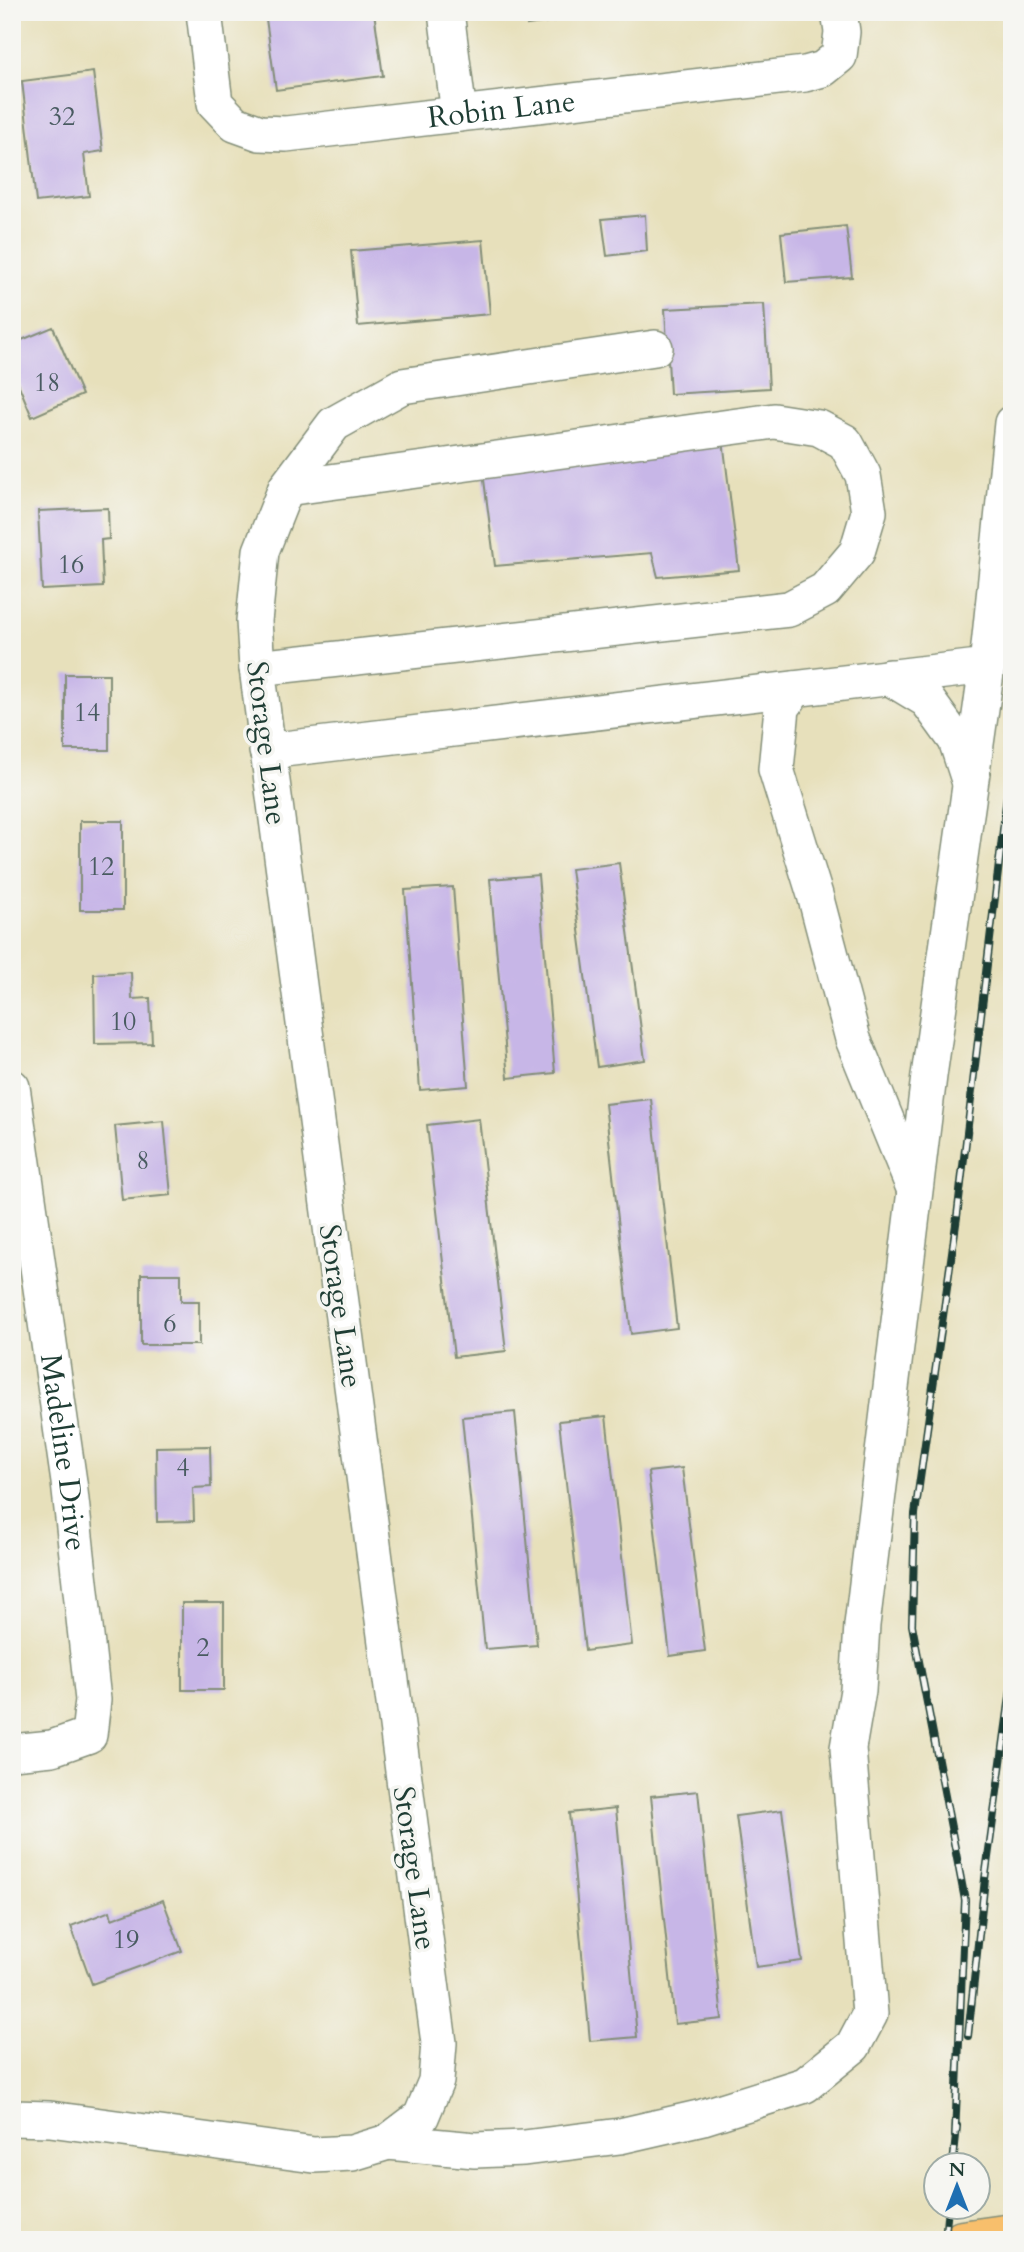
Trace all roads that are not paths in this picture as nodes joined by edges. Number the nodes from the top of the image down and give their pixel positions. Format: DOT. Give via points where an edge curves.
graph roads {
  1 [pos="204,12"];
  2 [pos="446,12"];
  3 [pos="839,12"];
  4 [pos="459,114"];
  5 [pos="655,348"];
  6 [pos="1012,423"];
  7 [pos="286,488"];
  8 [pos="987,666"];
  9 [pos="257,668"];
  10 [pos="889,677"];
  11 [pos="795,689"];
  12 [pos="268,751"];
  13 [pos="971,784"];
  14 [pos="12,1087"];
  15 [pos="915,1191"];
  16 [pos="24,1265"];
  17 [pos="12,1752"];
  18 [pos="12,2118"];
  19 [pos="388,2142"];
  20 [pos="1011,2233"];
  21 [pos="962,2240"];
  1 -- 4 [label="street, Robin Lane" via="215,103 235,124 260,133 286,134"];
  2 -- 4 [label="street"];
  3 -- 4 [label="street, Robin Lane" via="839,57 823,69 805,74"];
  5 -- 7 [label="street, Storage Lane" via="402,386 334,424"];
  6 -- 8 [label="street"];
  7 -- 9 [label="street, Storage Lane" via="261,551 254,621"];
  7 -- 9 [label="street" via="774,421 819,428 845,442 863,475 869,513 858,552 825,590 789,609"];
  8 -- 10 [label="street"];
  8 -- 13 [label="street"];
  9 -- 12 [label="street, Storage Lane"];
  10 -- 11 [label="street"];
  10 -- 13 [label="street" via="927,700 956,740"];
  11 -- 12 [label="street"];
  11 -- 15 [label="street" via="782,708 776,769 853,1039"];
  12 -- 19 [label="street, Storage Lane" via="439,2043 436,2081 421,2117"];
  13 -- 15 [label="street"];
  14 -- 16 [label="street, Madeline Drive"];
  15 -- 19 [label="street" via="848,1748 870,2014 853,2046 805,2085 703,2117 620,2136 475,2150"];
  16 -- 17 [label="street, Madeline Drive" via="71,1495 93,1700 89,1735 52,1748"];
  18 -- 19 [label="street, Storage Lane" via="50,2119 314,2155 352,2153"];
  20 -- 21 [label="highway"];
}
